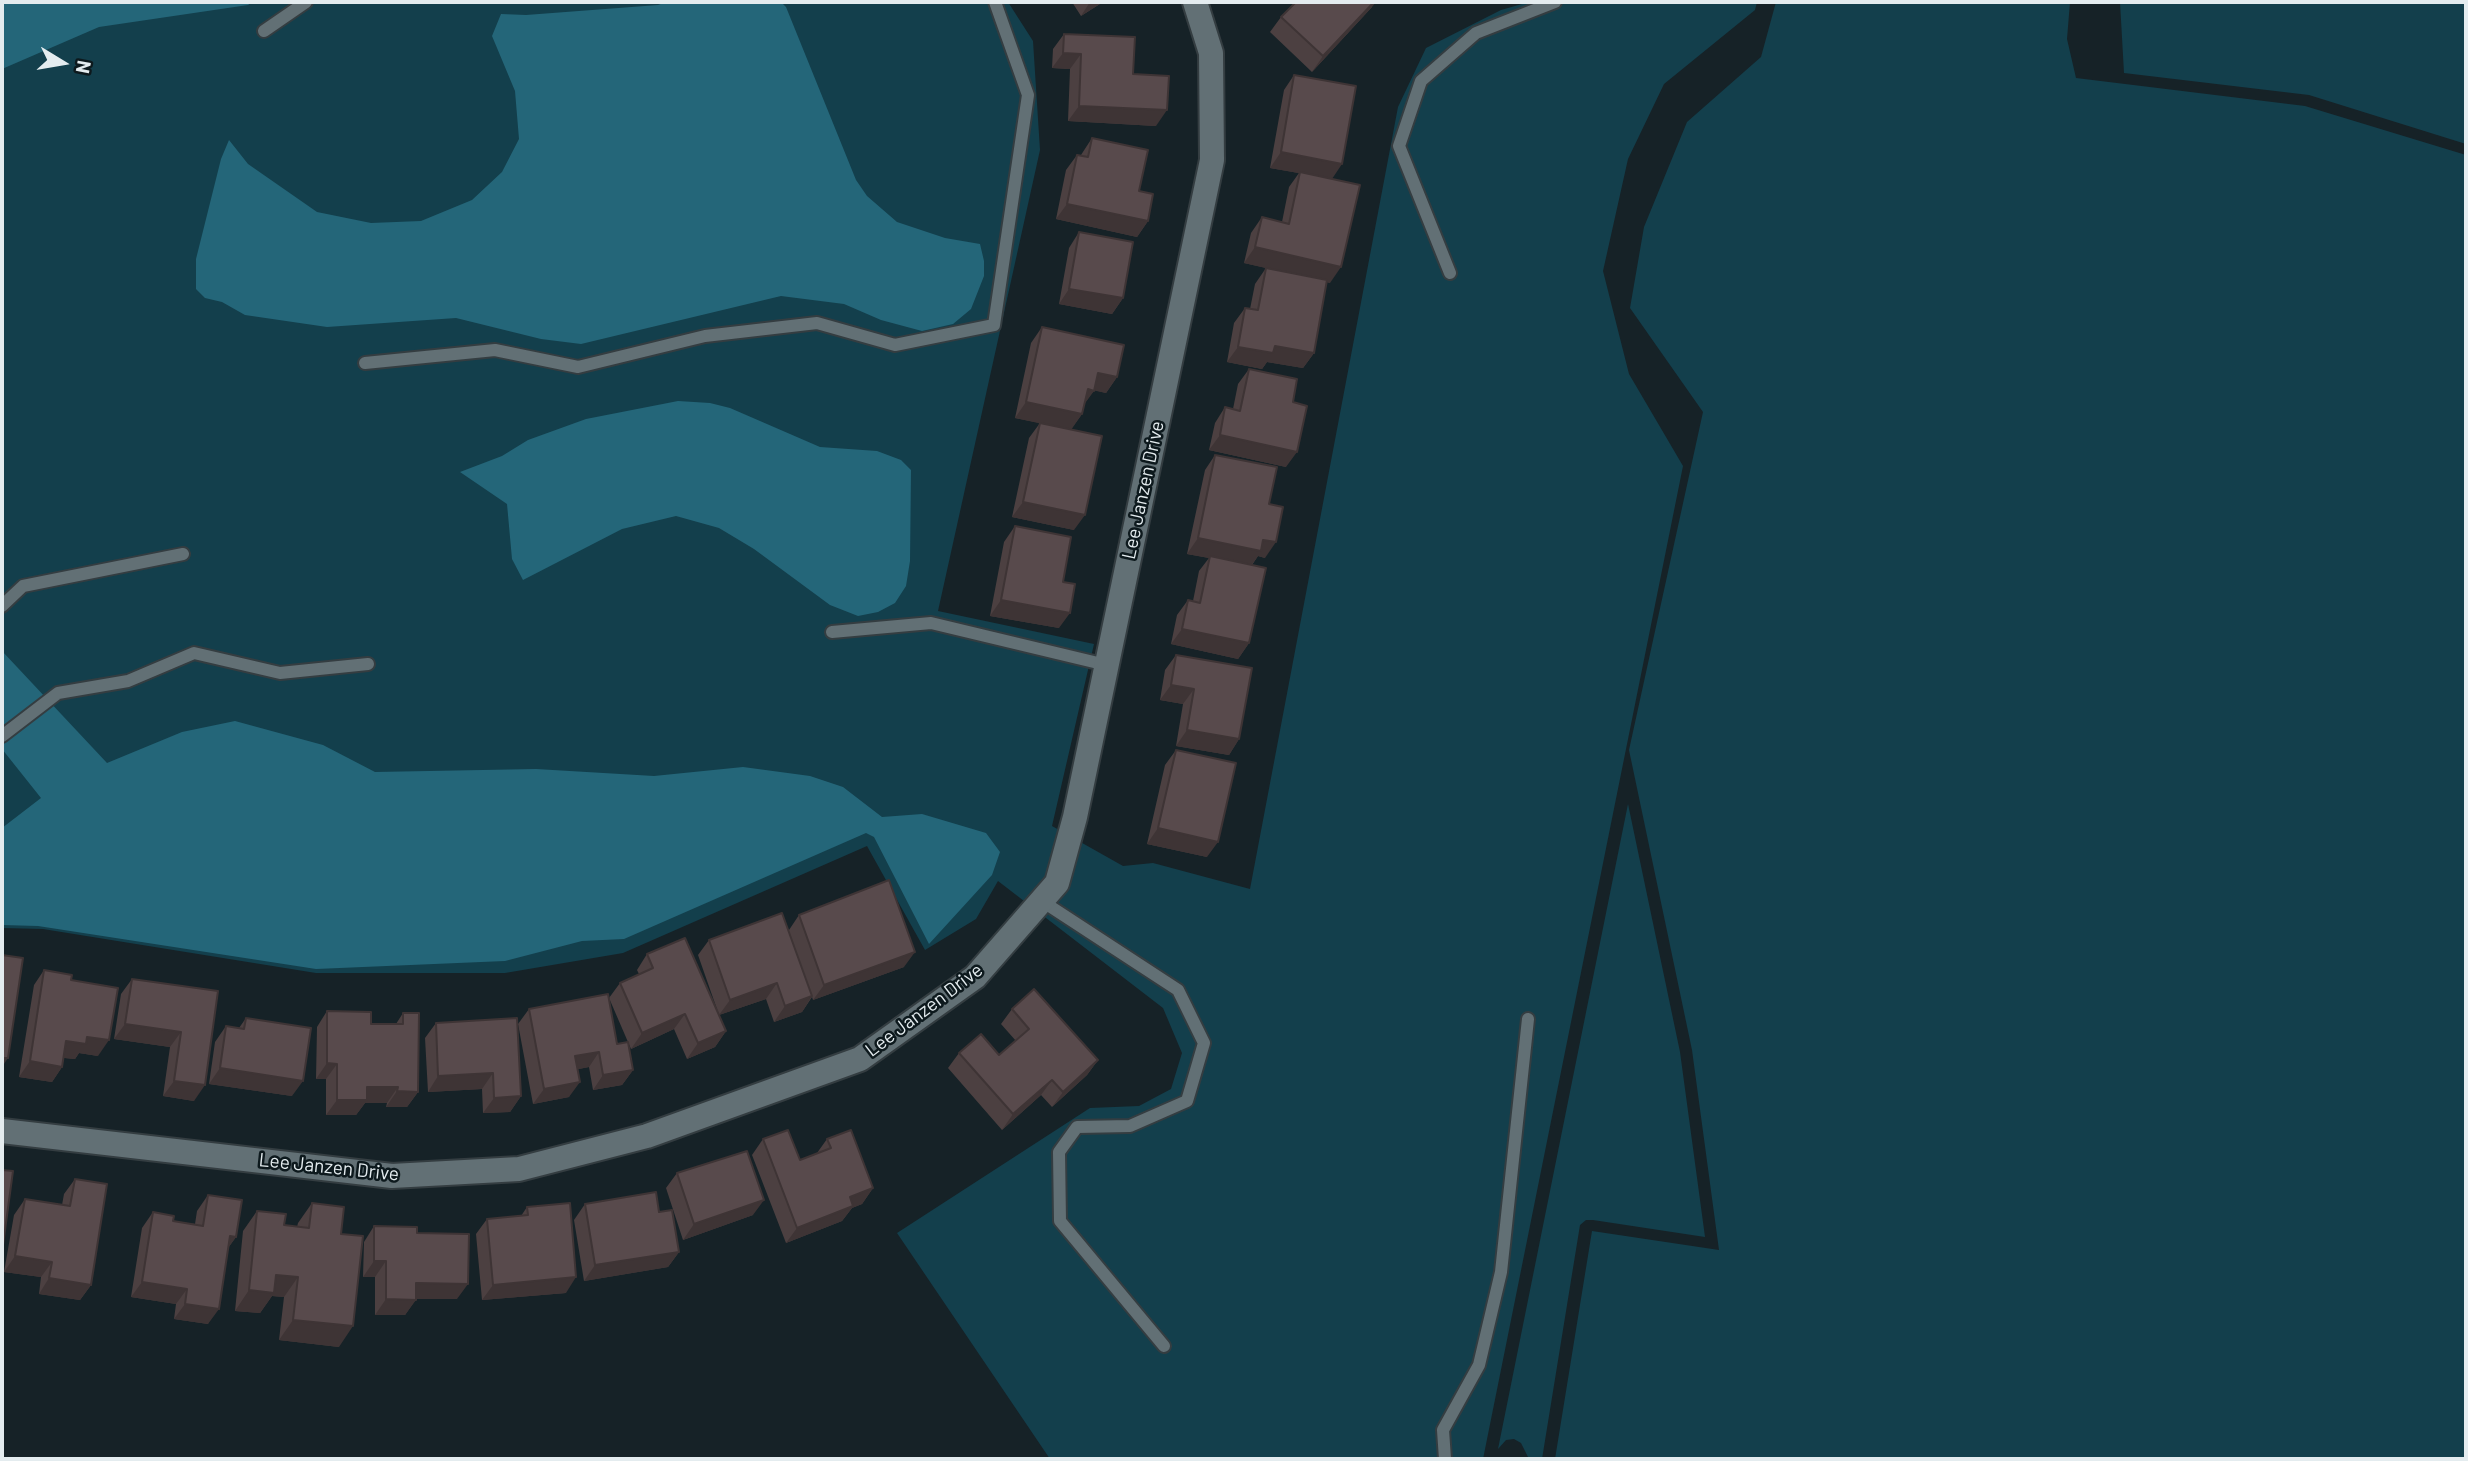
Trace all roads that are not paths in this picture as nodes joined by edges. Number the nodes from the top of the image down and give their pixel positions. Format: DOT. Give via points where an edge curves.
graph roads {
  1 [pos="306,2"];
  2 [pos="995,2"];
  3 [pos="1195,2"];
  4 [pos="1555,2"];
  5 [pos="264,31"];
  6 [pos="1450,274"];
  7 [pos="365,363"];
  8 [pos="183,554"];
  9 [pos="2,606"];
  10 [pos="832,632"];
  11 [pos="1098,663"];
  12 [pos="368,664"];
  13 [pos="2,736"];
  14 [pos="1051,907"];
  15 [pos="1528,1019"];
  16 [pos="2,1130"];
  17 [pos="1164,1346"];
  18 [pos="1445,1459"];
  1 -- 5 [label="lane"];
  2 -- 7 [label="lane" via="1028,95 994,325 895,345 817,323 705,336 578,368 495,350"];
  3 -- 16 [label="street, Lee Janzen Drive" via="1211,52 1212,160 1075,817 1057,883 975,977 860,1059 647,1136 519,1169 392,1176"];
  4 -- 6 [label="lane" via="1476,33 1421,81 1399,146"];
  8 -- 9 [label="lane" via="23,586"];
  10 -- 11 [label="lane" via="931,623"];
  12 -- 13 [label="lane" via="280,673 194,653 128,681 58,693"];
  14 -- 17 [label="lane" via="1178,990 1204,1043 1187,1101 1130,1126 1077,1127 1059,1152 1060,1221"];
  15 -- 18 [label="lane" via="1501,1272 1479,1365 1443,1430"];
}
